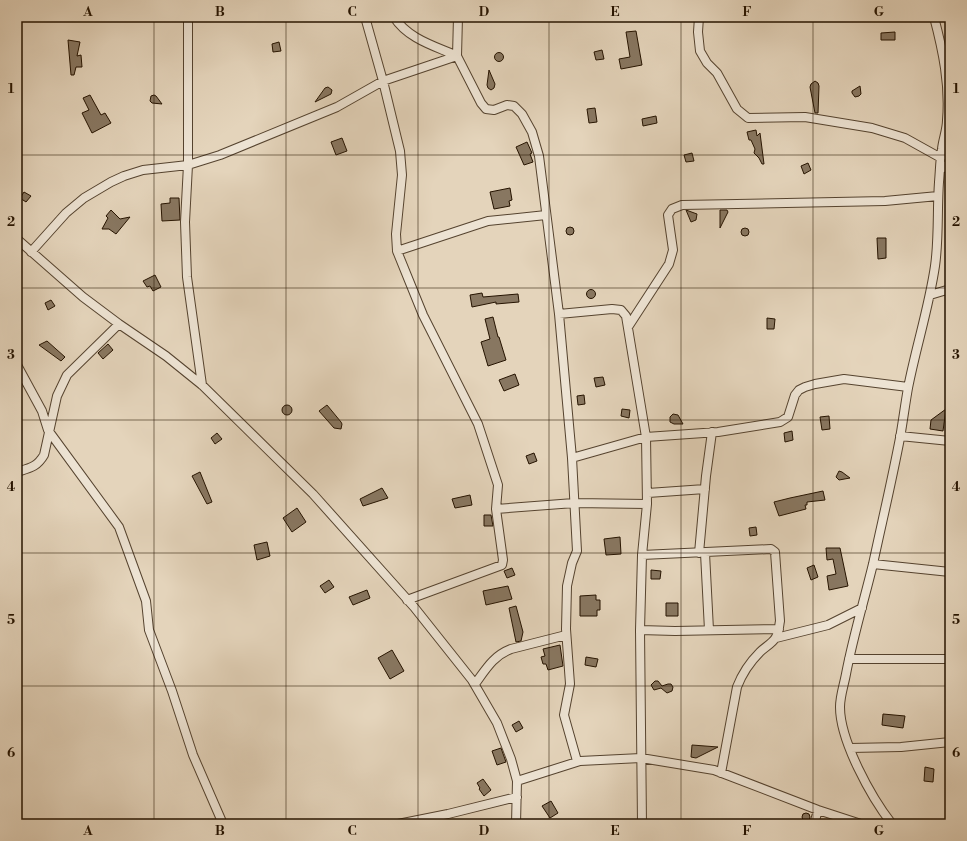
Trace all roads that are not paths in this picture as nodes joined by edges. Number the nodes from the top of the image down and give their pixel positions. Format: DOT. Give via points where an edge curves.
graph roads {
  1 [pos="188,17"];
  2 [pos="365,17"];
  3 [pos="394,17"];
  4 [pos="458,17"];
  5 [pos="699,17"];
  6 [pos="934,17"];
  7 [pos="458,56"];
  8 [pos="947,59"];
  9 [pos="383,81"];
  10 [pos="941,158"];
  11 [pos="950,163"];
  12 [pos="188,164"];
  13 [pos="940,170"];
  14 [pos="938,196"];
  15 [pos="546,215"];
  16 [pos="17,239"];
  17 [pos="397,250"];
  18 [pos="31,252"];
  19 [pos="950,289"];
  20 [pos="930,295"];
  21 [pos="559,314"];
  22 [pos="119,324"];
  23 [pos="628,328"];
  24 [pos="17,364"];
  25 [pos="202,385"];
  26 [pos="908,387"];
  27 [pos="48,430"];
  28 [pos="712,432"];
  29 [pos="900,436"];
  30 [pos="646,437"];
  31 [pos="950,441"];
  32 [pos="572,458"];
  33 [pos="17,472"];
  34 [pos="705,489"];
  35 [pos="648,493"];
  36 [pos="574,503"];
  37 [pos="647,504"];
  38 [pos="496,509"];
  39 [pos="702,553"];
  40 [pos="642,555"];
  41 [pos="873,564"];
  42 [pos="950,572"];
  43 [pos="407,600"];
  44 [pos="862,608"];
  45 [pos="779,629"];
  46 [pos="640,630"];
  47 [pos="710,630"];
  48 [pos="566,635"];
  49 [pos="776,638"];
  50 [pos="849,659"];
  51 [pos="950,659"];
  52 [pos="475,684"];
  53 [pos="950,742"];
  54 [pos="850,748"];
  55 [pos="641,758"];
  56 [pos="577,761"];
  57 [pos="721,773"];
  58 [pos="517,781"];
  59 [pos="517,797"];
  60 [pos="818,810"];
  61 [pos="223,824"];
  62 [pos="398,824"];
  63 [pos="516,824"];
  64 [pos="642,824"];
  65 [pos="814,824"];
  66 [pos="861,824"];
  67 [pos="892,824"];
  1 -- 12 [label="street"];
  2 -- 9 [label="street"];
  3 -- 7 [label="street" via="408,33"];
  4 -- 7 [label="street"];
  5 -- 10 [label="street" via="700,51 717,73 737,109 748,118 805,117 872,128 905,138"];
  6 -- 8 [label="street"];
  7 -- 9 [label="street"];
  7 -- 15 [label="street" via="486,109 514,106 522,114 532,132 539,156"];
  8 -- 10 [label="street" via="947,123"];
  9 -- 12 [label="street" via="337,107 220,155"];
  9 -- 17 [label="street" via="400,151 402,175 396,234"];
  10 -- 13 [label="street"];
  11 -- 13 [label="street"];
  12 -- 18 [label="street" via="143,170 111,182 84,198 66,213"];
  12 -- 25 [label="street" via="185,222 187,277"];
  13 -- 14 [label="street"];
  14 -- 20 [label="street" via="938,232"];
  14 -- 23 [label="street" via="885,201 682,205 672,209 668,215 673,250 669,264"];
  15 -- 17 [label="street" via="488,221"];
  15 -- 21 [label="street"];
  16 -- 18 [label="street"];
  17 -- 38 [label="street" via="423,316 478,424 498,485"];
  18 -- 22 [label="street"];
  19 -- 20 [label="street"];
  20 -- 26 [label="street"];
  21 -- 23 [label="street" via="621,310 626,316"];
  21 -- 32 [label="street"];
  22 -- 25 [label="street" via="166,356"];
  22 -- 27 [label="street" via="67,375 57,396"];
  23 -- 30 [label="street"];
  24 -- 27 [label="street" via="42,411"];
  25 -- 43 [label="street" via="314,494"];
  26 -- 28 [label="street" via="844,379 815,384 799,390 788,417 780,422"];
  26 -- 29 [label="street"];
  27 -- 33 [label="street" via="40,462 32,468"];
  27 -- 61 [label="street" via="120,527 146,601 149,630 193,755"];
  28 -- 30 [label="street"];
  28 -- 34 [label="street"];
  29 -- 31 [label="street"];
  29 -- 41 [label="street"];
  30 -- 32 [label="street"];
  30 -- 35 [label="street"];
  32 -- 36 [label="street"];
  34 -- 35 [label="street"];
  34 -- 39 [label="street"];
  35 -- 37 [label="street"];
  36 -- 37 [label="street"];
  36 -- 38 [label="street"];
  36 -- 48 [label="street" via="576,551 567,586"];
  37 -- 40 [label="street"];
  38 -- 43 [label="street" via="502,565"];
  39 -- 40 [label="street"];
  39 -- 45 [label="street" via="774,550"];
  39 -- 47 [label="street"];
  40 -- 46 [label="street"];
  41 -- 42 [label="street"];
  41 -- 44 [label="street"];
  43 -- 52 [label="street"];
  44 -- 49 [label="street" via="828,625"];
  44 -- 50 [label="street"];
  45 -- 47 [label="street"];
  45 -- 49 [label="street"];
  46 -- 47 [label="street"];
  46 -- 55 [label="street"];
  48 -- 52 [label="street" via="503,652"];
  48 -- 56 [label="street" via="570,684 564,715"];
  49 -- 57 [label="street" via="760,652 739,682"];
  50 -- 51 [label="street"];
  50 -- 54 [label="street" via="840,704 841,718"];
  52 -- 58 [label="street" via="497,723 512,759"];
  53 -- 54 [label="street" via="901,747"];
  54 -- 67 [label="street" via="870,789"];
  55 -- 56 [label="street"];
  55 -- 57 [label="street"];
  55 -- 64 [label="street"];
  56 -- 58 [label="street"];
  57 -- 60 [label="street"];
  58 -- 59 [label="street"];
  59 -- 62 [label="street"];
  59 -- 63 [label="street"];
  60 -- 65 [label="street"];
  60 -- 66 [label="street"];
}
